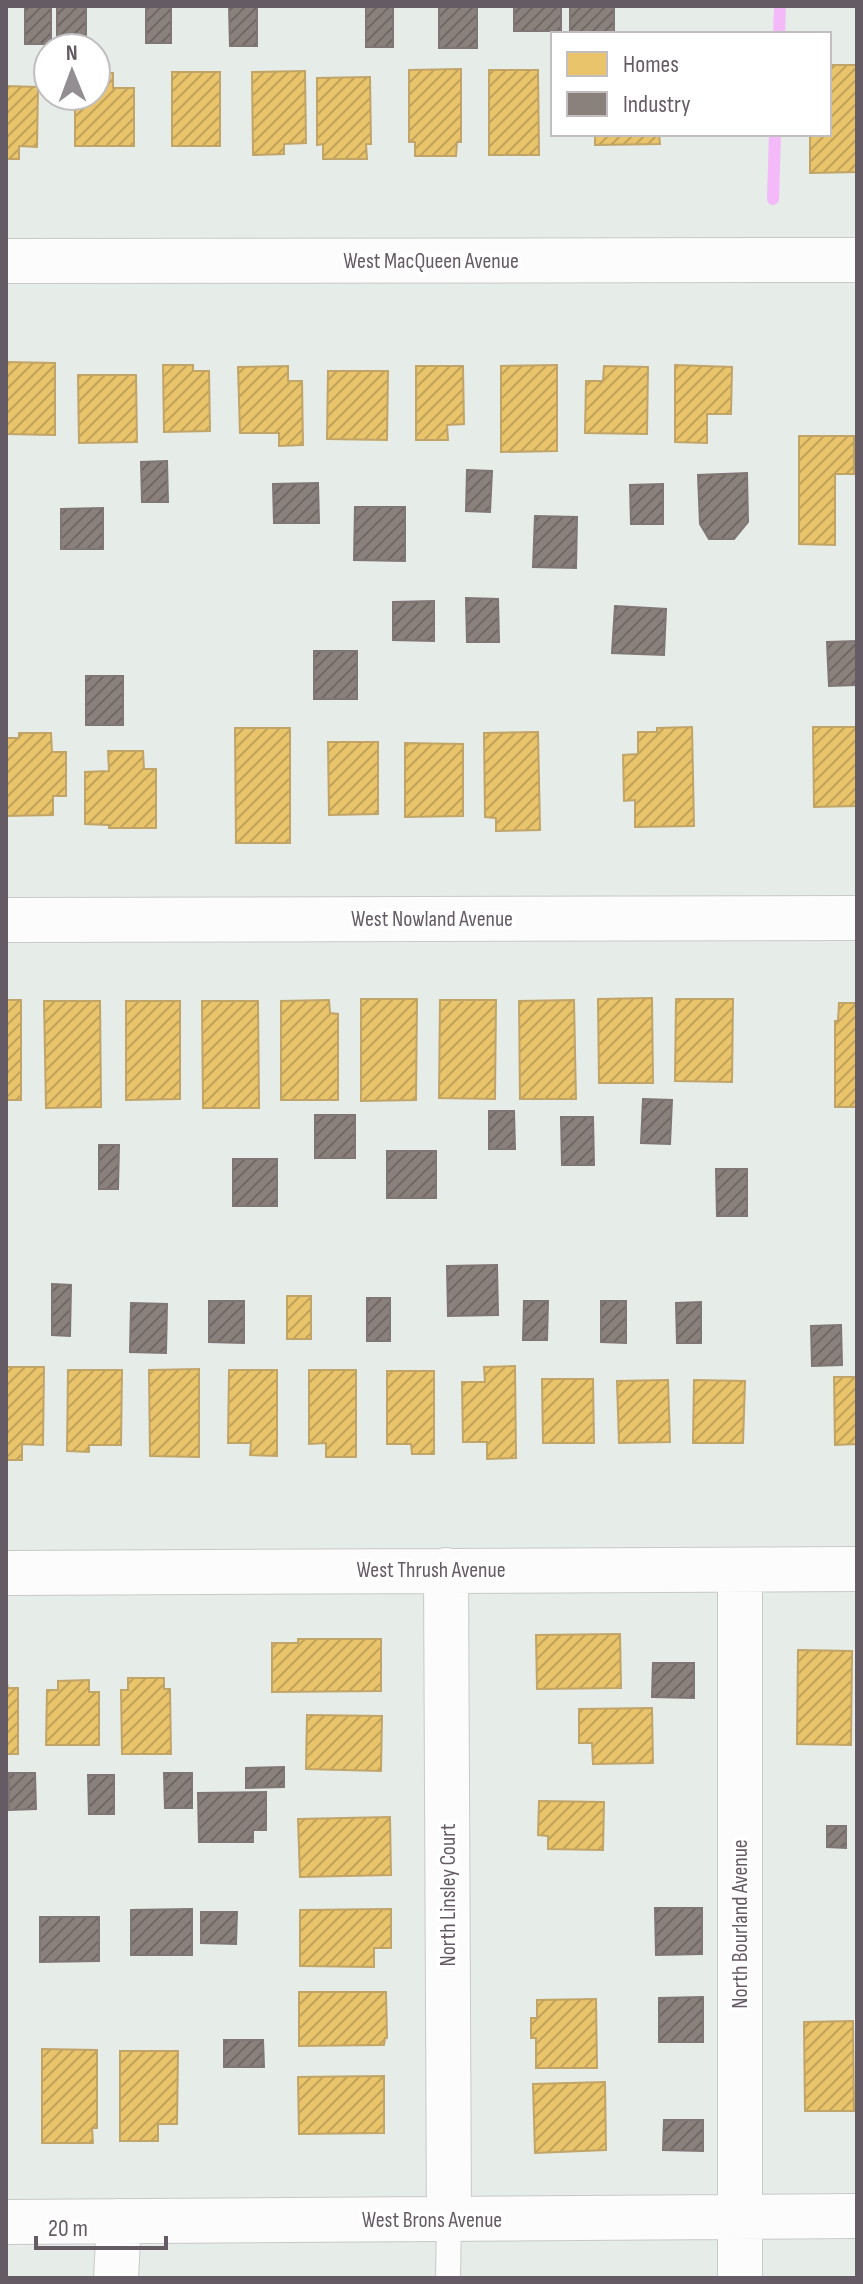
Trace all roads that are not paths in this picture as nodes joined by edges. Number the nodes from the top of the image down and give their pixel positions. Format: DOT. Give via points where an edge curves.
graph roads {
  1 [pos="857,260"];
  2 [pos="6,261"];
  3 [pos="857,918"];
  4 [pos="6,920"];
  5 [pos="857,1569"];
  6 [pos="446,1570"];
  7 [pos="740,1570"];
  8 [pos="6,1573"];
  9 [pos="857,2216"];
  10 [pos="740,2218"];
  11 [pos="449,2220"];
  12 [pos="119,2221"];
  13 [pos="6,2222"];
  14 [pos="116,2278"];
  15 [pos="448,2278"];
  16 [pos="740,2278"];
  1 -- 2 [label="street, West MacQueen Avenue"];
  3 -- 4 [label="street, West Nowland Avenue"];
  5 -- 7 [label="street, West Thrush Avenue"];
  6 -- 7 [label="street, West Thrush Avenue"];
  6 -- 8 [label="street, West Thrush Avenue"];
  6 -- 11 [label="street, North Linsley Court"];
  7 -- 10 [label="street, North Bourland Avenue"];
  9 -- 10 [label="street, West Brons Avenue"];
  10 -- 11 [label="street, West Brons Avenue"];
  10 -- 16 [label="street, North Bourland Avenue"];
  11 -- 12 [label="street, West Brons Avenue"];
  11 -- 15 [label="lane"];
  12 -- 13 [label="street, West Brons Avenue"];
  12 -- 14 [label="street"];
}
